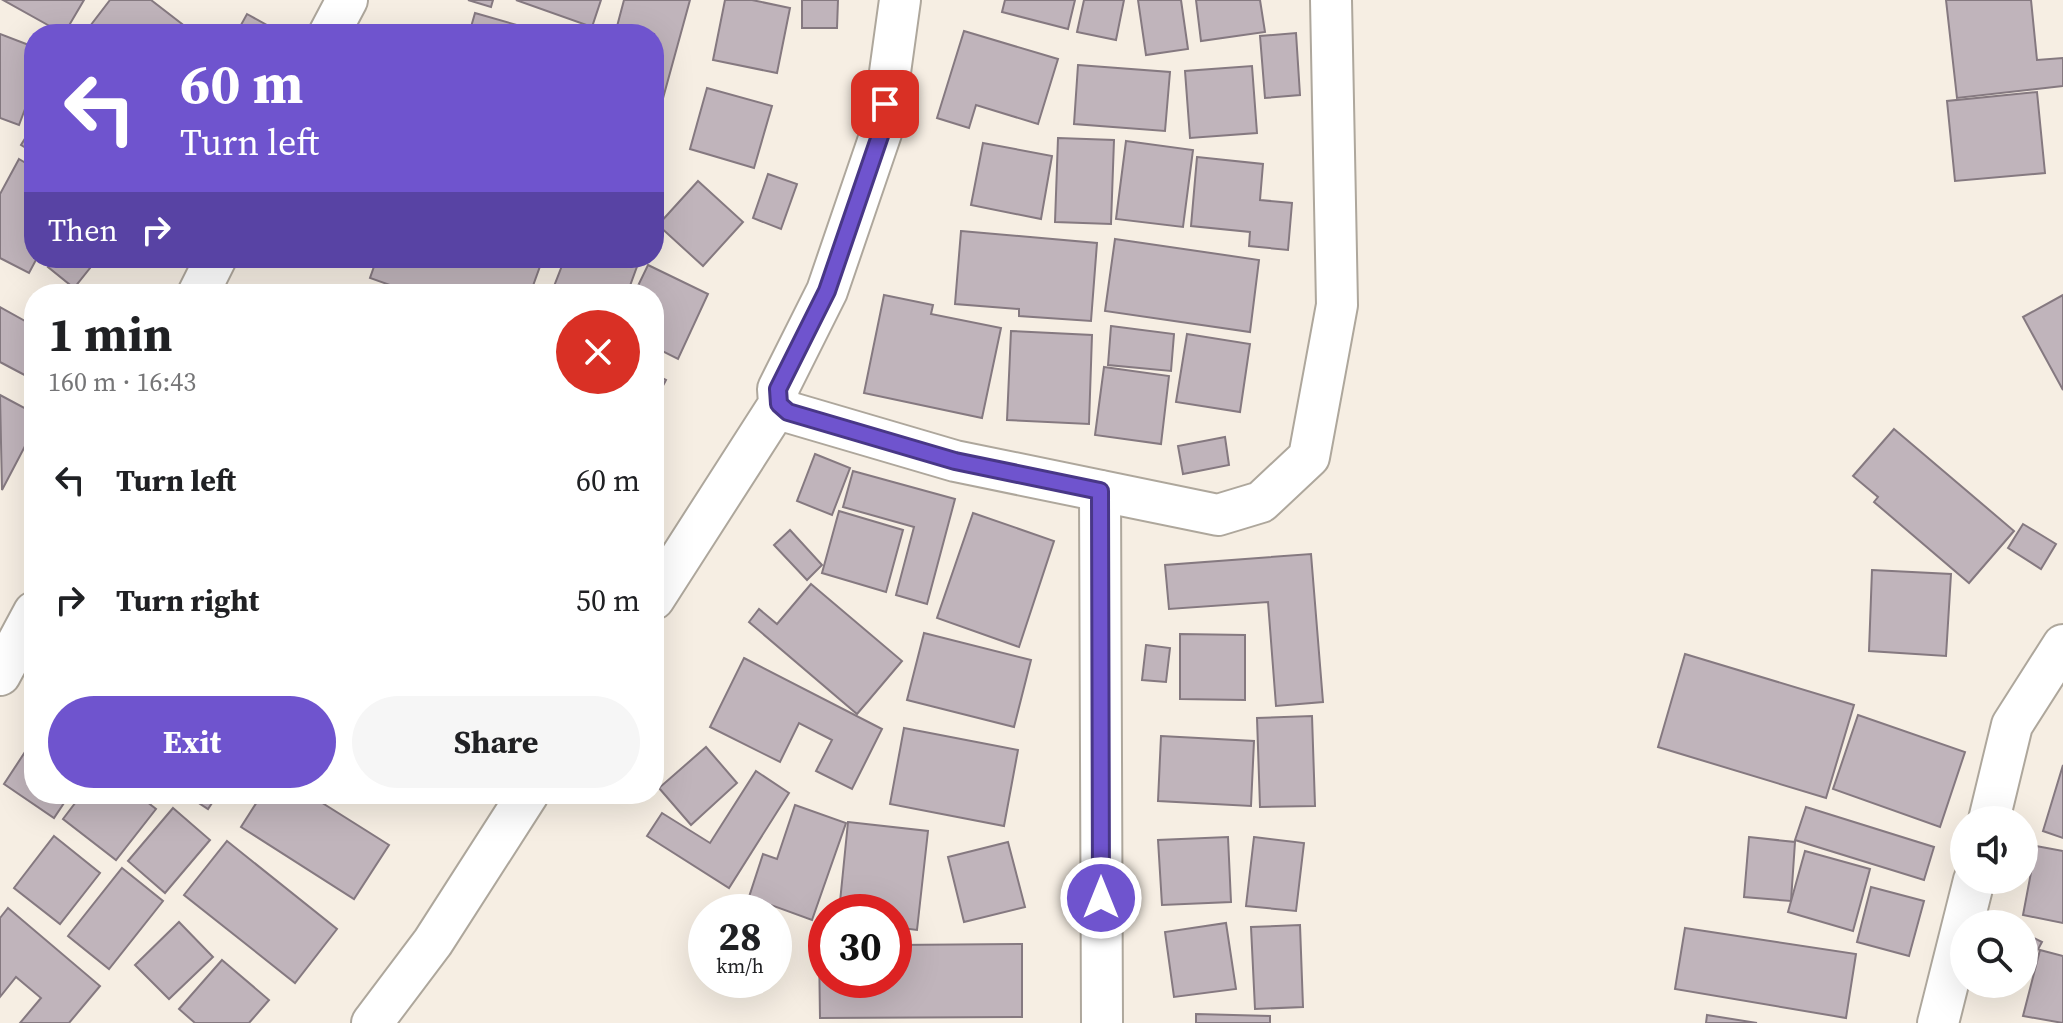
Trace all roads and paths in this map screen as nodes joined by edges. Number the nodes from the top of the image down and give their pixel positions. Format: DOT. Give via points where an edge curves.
graph roads {
  1 [pos="347,0"];
  2 [pos="900,0"];
  3 [pos="1331,0"];
  4 [pos="334,24"];
  5 [pos="779,404"];
  6 [pos="1100,491"];
  7 [pos="664,583"];
  8 [pos="24,631"];
  9 [pos="2063,645"];
  10 [pos="0,675"];
  11 [pos="522,804"];
  12 [pos="1992,806"];
  13 [pos="1970,894"];
  14 [pos="372,1023"];
  15 [pos="1102,1023"];
  16 [pos="1938,1023"];
  1 -- 4 [label="street"];
  2 -- 5 [label="street" via="882,130 827,291 778,389"];
  3 -- 6 [label="street" via="1337,305 1309,457 1261,502 1218,515"];
  5 -- 6 [label="street" via="788,412 955,461"];
  5 -- 7 [label="street"];
  6 -- 15 [label="street"];
  8 -- 10 [label="street"];
  9 -- 12 [label="street" via="2012,725"];
  11 -- 14 [label="street" via="433,942"];
  13 -- 16 [label="street"];
}
